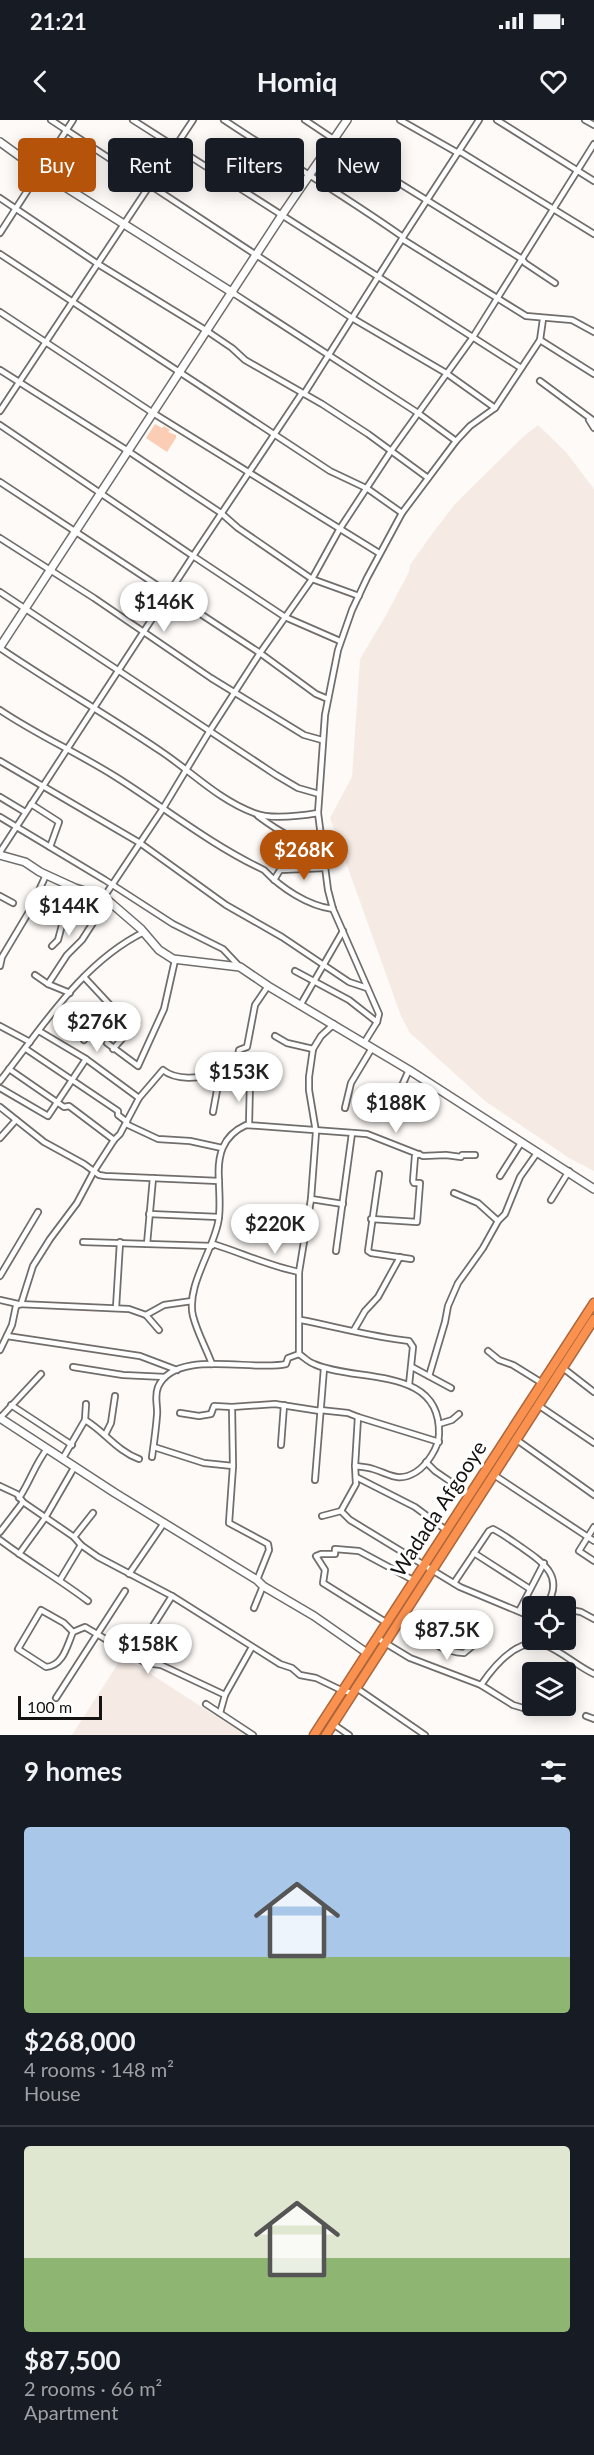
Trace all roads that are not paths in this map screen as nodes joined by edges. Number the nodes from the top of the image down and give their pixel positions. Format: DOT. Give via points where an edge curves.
graph roads {
  1 [pos="51,120"];
  2 [pos="73,120"];
  3 [pos="133,120"];
  4 [pos="193,120"];
  5 [pos="224,120"];
  6 [pos="305,120"];
  7 [pos="347,120"];
  8 [pos="400,120"];
  9 [pos="479,120"];
  10 [pos="497,120"];
  11 [pos="585,120"];
  12 [pos="594,125"];
  13 [pos="66,130"];
  14 [pos="61,138"];
  15 [pos="160,138"];
  16 [pos="181,138"];
  17 [pos="331,138"];
  18 [pos="335,138"];
  19 [pos="0,142"];
  20 [pos="594,144"];
  21 [pos="459,152"];
  22 [pos="18,155"];
  23 [pos="108,158"];
  24 [pos="193,159"];
  25 [pos="316,167"];
  26 [pos="579,170"];
  27 [pos="309,177"];
  28 [pos="594,180"];
  29 [pos="401,182"];
  30 [pos="28,192"];
  31 [pos="74,192"];
  32 [pos="143,192"];
  33 [pos="159,192"];
  34 [pos="0,198"];
  35 [pos="429,200"];
  36 [pos="555,209"];
  37 [pos="17,210"];
  38 [pos="282,215"];
  39 [pos="123,223"];
  40 [pos="0,233"];
  41 [pos="594,234"];
  42 [pos="402,238"];
  43 [pos="0,254"];
  44 [pos="256,256"];
  45 [pos="522,259"];
  46 [pos="98,264"];
  47 [pos="378,278"];
  48 [pos="555,283"];
  49 [pos="233,293"];
  50 [pos="496,299"];
  51 [pos="72,301"];
  52 [pos="0,312"];
  53 [pos="352,318"];
  54 [pos="543,319"];
  55 [pos="207,331"];
  56 [pos="594,333"];
  57 [pos="473,337"];
  58 [pos="540,340"];
  59 [pos="46,341"];
  60 [pos="330,355"];
  61 [pos="521,368"];
  62 [pos="0,370"];
  63 [pos="179,372"];
  64 [pos="446,374"];
  65 [pos="594,374"];
  66 [pos="540,381"];
  67 [pos="19,383"];
  68 [pos="303,393"];
  69 [pos="495,408"];
  70 [pos="0,411"];
  71 [pos="153,413"];
  72 [pos="418,413"];
  73 [pos="588,417"];
  74 [pos="594,421"];
  75 [pos="0,425"];
  76 [pos="594,428"];
  77 [pos="276,434"];
  78 [pos="456,441"];
  79 [pos="128,451"];
  80 [pos="392,451"];
  81 [pos="249,474"];
  82 [pos="428,478"];
  83 [pos="0,482"];
  84 [pos="368,489"];
  85 [pos="100,492"];
  86 [pos="221,513"];
  87 [pos="402,513"];
  88 [pos="339,530"];
  89 [pos="74,532"];
  90 [pos="0,538"];
  91 [pos="379,553"];
  92 [pos="193,556"];
  93 [pos="50,570"];
  94 [pos="312,579"];
  95 [pos="0,592"];
  96 [pos="168,594"];
  97 [pos="359,596"];
  98 [pos="25,608"];
  99 [pos="285,617"];
  100 [pos="144,633"];
  101 [pos="340,641"];
  102 [pos="0,647"];
  103 [pos="260,653"];
  104 [pos="117,671"];
  105 [pos="236,693"];
  106 [pos="328,699"];
  107 [pos="92,708"];
  108 [pos="0,710"];
  109 [pos="209,732"];
  110 [pos="322,740"];
  111 [pos="66,750"];
  112 [pos="0,761"];
  113 [pos="187,769"];
  114 [pos="44,787"];
  115 [pos="319,794"];
  116 [pos="0,796"];
  117 [pos="31,804"];
  118 [pos="162,810"];
  119 [pos="25,812"];
  120 [pos="318,813"];
  121 [pos="256,814"];
  122 [pos="0,817"];
  123 [pos="15,827"];
  124 [pos="140,843"];
  125 [pos="322,845"];
  126 [pos="50,847"];
  127 [pos="1,850"];
  128 [pos="325,868"];
  129 [pos="46,875"];
  130 [pos="274,880"];
  131 [pos="112,884"];
  132 [pos="75,888"];
  133 [pos="0,896"];
  134 [pos="106,899"];
  135 [pos="14,903"];
  136 [pos="333,909"];
  137 [pos="344,931"];
  138 [pos="144,932"];
  139 [pos="52,946"];
  140 [pos="1,956"];
  141 [pos="175,960"];
  142 [pos="324,965"];
  143 [pos="0,966"];
  144 [pos="240,967"];
  145 [pos="295,971"];
  146 [pos="35,975"];
  147 [pos="84,977"];
  148 [pos="314,981"];
  149 [pos="48,984"];
  150 [pos="268,986"];
  151 [pos="367,988"];
  152 [pos="70,993"];
  153 [pos="301,1004"];
  154 [pos="137,1022"];
  155 [pos="377,1022"];
  156 [pos="334,1024"];
  157 [pos="0,1026"];
  158 [pos="39,1031"];
  159 [pos="275,1036"];
  160 [pos="84,1040"];
  161 [pos="30,1042"];
  162 [pos="107,1043"];
  163 [pos="364,1043"];
  164 [pos="372,1048"];
  165 [pos="26,1049"];
  166 [pos="113,1049"];
  167 [pos="313,1049"];
  168 [pos="86,1059"];
  169 [pos="9,1069"];
  170 [pos="409,1070"];
  171 [pos="220,1074"];
  172 [pos="71,1080"];
  173 [pos="0,1081"];
  174 [pos="249,1081"];
  175 [pos="0,1088"];
  176 [pos="139,1098"];
  177 [pos="58,1102"];
  178 [pos="0,1107"];
  179 [pos="345,1108"];
  180 [pos="391,1110"];
  181 [pos="213,1112"];
  182 [pos="16,1120"];
  183 [pos="127,1123"];
  184 [pos="249,1125"];
  185 [pos="316,1132"];
  186 [pos="352,1134"];
  187 [pos="0,1138"];
  188 [pos="114,1140"];
  189 [pos="521,1143"];
  190 [pos="222,1148"];
  191 [pos="537,1153"];
  192 [pos="419,1154"];
  193 [pos="476,1155"];
  194 [pos="94,1171"];
  195 [pos="569,1172"];
  196 [pos="379,1174"];
  197 [pos="501,1176"];
  198 [pos="153,1178"];
  199 [pos="219,1181"];
  200 [pos="594,1189"];
  201 [pos="454,1193"];
  202 [pos="311,1199"];
  203 [pos="551,1200"];
  204 [pos="343,1204"];
  205 [pos="38,1212"];
  206 [pos="149,1214"];
  207 [pos="219,1217"];
  208 [pos="372,1219"];
  209 [pos="498,1221"];
  210 [pos="83,1242"];
  211 [pos="120,1242"];
  212 [pos="147,1244"];
  213 [pos="212,1245"];
  214 [pos="336,1251"];
  215 [pos="400,1257"];
  216 [pos="411,1259"];
  217 [pos="299,1272"];
  218 [pos="0,1276"];
  219 [pos="0,1300"];
  220 [pos="192,1301"];
  221 [pos="594,1303"];
  222 [pos="21,1304"];
  223 [pos="116,1308"];
  224 [pos="146,1315"];
  225 [pos="594,1319"];
  226 [pos="301,1320"];
  227 [pos="159,1330"];
  228 [pos="354,1330"];
  229 [pos="7,1336"];
  230 [pos="0,1350"];
  231 [pos="488,1351"];
  232 [pos="299,1354"];
  233 [pos="212,1364"];
  234 [pos="558,1366"];
  235 [pos="73,1367"];
  236 [pos="412,1367"];
  237 [pos="324,1368"];
  238 [pos="177,1370"];
  239 [pos="41,1374"];
  240 [pos="165,1377"];
  241 [pos="429,1377"];
  242 [pos="542,1383"];
  243 [pos="409,1385"];
  244 [pos="451,1388"];
  245 [pos="594,1392"];
  246 [pos="115,1396"];
  247 [pos="530,1401"];
  248 [pos="86,1404"];
  249 [pos="11,1405"];
  250 [pos="284,1405"];
  251 [pos="539,1405"];
  252 [pos="232,1407"];
  253 [pos="320,1411"];
  254 [pos="180,1413"];
  255 [pos="459,1414"];
  256 [pos="358,1417"];
  257 [pos="0,1418"];
  258 [pos="85,1420"];
  259 [pos="439,1424"];
  260 [pos="105,1435"];
  261 [pos="517,1440"];
  262 [pos="439,1442"];
  263 [pos="594,1443"];
  264 [pos="72,1445"];
  265 [pos="281,1445"];
  266 [pos="154,1447"];
  267 [pos="47,1448"];
  268 [pos="152,1457"];
  269 [pos="63,1458"];
  270 [pos="139,1459"];
  271 [pos="426,1462"];
  272 [pos="75,1466"];
  273 [pos="233,1466"];
  274 [pos="355,1466"];
  275 [pos="493,1474"];
  276 [pos="356,1477"];
  277 [pos="315,1480"];
  278 [pos="0,1486"];
  279 [pos="469,1494"];
  280 [pos="594,1495"];
  281 [pos="478,1498"];
  282 [pos="21,1501"];
  283 [pos="341,1511"];
  284 [pos="93,1513"];
  285 [pos="322,1516"];
  286 [pos="45,1518"];
  287 [pos="164,1523"];
  288 [pos="594,1527"];
  289 [pos="446,1530"];
  290 [pos="0,1532"];
  291 [pos="74,1537"];
  292 [pos="588,1537"];
  293 [pos="0,1539"];
  294 [pos="594,1541"];
  295 [pos="81,1545"];
  296 [pos="474,1552"];
  297 [pos="19,1554"];
  298 [pos="594,1561"];
  299 [pos="544,1563"];
  300 [pos="423,1565"];
  301 [pos="432,1569"];
  302 [pos="129,1574"];
  303 [pos="60,1580"];
  304 [pos="257,1580"];
  305 [pos="413,1580"];
  306 [pos="454,1583"];
  307 [pos="263,1586"];
  308 [pos="530,1588"];
  309 [pos="125,1591"];
  310 [pos="172,1596"];
  311 [pos="552,1596"];
  312 [pos="88,1601"];
  313 [pos="254,1608"];
  314 [pos="576,1610"];
  315 [pos="519,1611"];
  316 [pos="522,1612"];
  317 [pos="594,1619"];
  318 [pos="399,1621"];
  319 [pos="387,1623"];
  320 [pos="485,1627"];
  321 [pos="73,1632"];
  322 [pos="98,1636"];
  323 [pos="381,1640"];
  324 [pos="252,1647"];
  325 [pos="522,1648"];
  326 [pos="553,1650"];
  327 [pos="367,1653"];
  328 [pos="134,1656"];
  329 [pos="594,1674"];
  330 [pos="481,1685"];
  331 [pos="350,1689"];
  332 [pos="225,1695"];
  333 [pos="56,1698"];
  334 [pos="206,1704"];
  335 [pos="522,1708"];
  336 [pos="220,1713"];
  337 [pos="586,1716"];
  338 [pos="594,1719"];
  339 [pos="333,1724"];
  340 [pos="254,1735"];
  341 [pos="314,1735"];
  342 [pos="326,1735"];
  343 [pos="349,1735"];
  344 [pos="424,1735"];
  1 -- 13 [label="street"];
  2 -- 13 [label="street"];
  3 -- 15 [label="street"];
  4 -- 16 [label="street"];
  5 -- 27 [label="street"];
  6 -- 17 [label="street"];
  7 -- 18 [label="street"];
  8 -- 21 [label="street"];
  9 -- 21 [label="street"];
  10 -- 26 [label="street"];
  11 -- 12 [label="street"];
  13 -- 14 [label="street"];
  13 -- 23 [label="street"];
  19 -- 22 [label="street"];
  20 -- 26 [label="street"];
  21 -- 35 [label="street"];
  21 -- 36 [label="street"];
  24 -- 38 [label="street"];
  25 -- 27 [label="street"];
  26 -- 28 [label="street"];
  26 -- 36 [label="street"];
  27 -- 38 [label="street"];
  27 -- 42 [label="street"];
  29 -- 35 [label="street"];
  30 -- 37 [label="street"];
  31 -- 39 [label="street"];
  32 -- 39 [label="street"];
  33 -- 44 [label="street"];
  34 -- 37 [label="street"];
  35 -- 42 [label="street"];
  35 -- 45 [label="street"];
  36 -- 41 [label="street"];
  36 -- 45 [label="street"];
  37 -- 40 [label="street"];
  37 -- 46 [label="street"];
  38 -- 44 [label="street"];
  38 -- 47 [label="street"];
  39 -- 46 [label="street"];
  39 -- 49 [label="street"];
  42 -- 47 [label="street"];
  42 -- 50 [label="street"];
  43 -- 51 [label="street"];
  44 -- 49 [label="street"];
  44 -- 53 [label="street"];
  45 -- 48 [label="street"];
  45 -- 50 [label="street"];
  46 -- 51 [label="street"];
  46 -- 55 [label="street"];
  47 -- 53 [label="street"];
  47 -- 57 [label="street"];
  49 -- 55 [label="street"];
  49 -- 60 [label="street"];
  50 -- 54 [label="street" via="526,316"];
  50 -- 57 [label="street"];
  51 -- 59 [label="street"];
  51 -- 63 [label="street"];
  52 -- 59 [label="street"];
  53 -- 60 [label="street"];
  53 -- 64 [label="street"];
  54 -- 56 [label="street" via="572,320"];
  54 -- 58 [label="street"];
  55 -- 63 [label="street"];
  55 -- 68 [label="street" via="245,360"];
  57 -- 61 [label="street"];
  57 -- 64 [label="street"];
  58 -- 61 [label="street"];
  58 -- 65 [label="street"];
  59 -- 67 [label="street"];
  59 -- 71 [label="street"];
  60 -- 68 [label="street"];
  60 -- 72 [label="street"];
  61 -- 69 [label="street"];
  62 -- 67 [label="street"];
  63 -- 71 [label="street"];
  63 -- 77 [label="street"];
  64 -- 69 [label="street"];
  64 -- 72 [label="street"];
  66 -- 73 [label="street"];
  67 -- 70 [label="street"];
  67 -- 79 [label="street"];
  68 -- 77 [label="street"];
  68 -- 80 [label="street"];
  69 -- 78 [label="street"];
  71 -- 79 [label="street"];
  71 -- 81 [label="street"];
  72 -- 78 [label="street"];
  72 -- 80 [label="street"];
  73 -- 74 [label="street"];
  73 -- 76 [label="street"];
  75 -- 85 [label="street"];
  77 -- 81 [label="street"];
  77 -- 84 [label="street" via="330,471"];
  78 -- 82 [label="street"];
  79 -- 85 [label="street"];
  79 -- 86 [label="street"];
  80 -- 82 [label="street"];
  80 -- 84 [label="street"];
  81 -- 86 [label="street"];
  81 -- 88 [label="street"];
  82 -- 87 [label="street"];
  83 -- 89 [label="street"];
  84 -- 87 [label="street"];
  84 -- 88 [label="street"];
  85 -- 89 [label="street"];
  85 -- 92 [label="street"];
  86 -- 92 [label="street"];
  86 -- 94 [label="street"];
  87 -- 91 [label="street"];
  88 -- 91 [label="street"];
  88 -- 94 [label="street"];
  89 -- 93 [label="street"];
  89 -- 96 [label="street"];
  90 -- 93 [label="street"];
  91 -- 97 [label="street"];
  92 -- 96 [label="street"];
  92 -- 99 [label="street"];
  93 -- 98 [label="street"];
  93 -- 100 [label="street"];
  94 -- 97 [label="street"];
  94 -- 99 [label="street"];
  95 -- 98 [label="street"];
  96 -- 100 [label="street"];
  96 -- 103 [label="street"];
  97 -- 101 [label="street"];
  98 -- 102 [label="street"];
  98 -- 104 [label="street"];
  99 -- 101 [label="street"];
  99 -- 103 [label="street"];
  100 -- 104 [label="street"];
  100 -- 105 [label="street"];
  101 -- 106 [label="street"];
  102 -- 107 [label="street"];
  103 -- 105 [label="street"];
  103 -- 106 [label="street"];
  104 -- 107 [label="street"];
  104 -- 109 [label="street"];
  105 -- 109 [label="street"];
  105 -- 110 [label="street" via="304,735"];
  106 -- 110 [label="street"];
  107 -- 111 [label="street"];
  107 -- 113 [label="street"];
  108 -- 111 [label="street"];
  109 -- 113 [label="street"];
  109 -- 115 [label="street" via="276,776"];
  110 -- 115 [label="street"];
  111 -- 114 [label="street"];
  111 -- 118 [label="street" via="115,777"];
  112 -- 114 [label="street"];
  113 -- 118 [label="street"];
  113 -- 121 [label="street" via="218,795"];
  114 -- 117 [label="street"];
  114 -- 124 [label="street"];
  115 -- 120 [label="street"];
  116 -- 119 [label="street"];
  117 -- 119 [label="street"];
  117 -- 126 [label="street" via="59,822"];
  118 -- 124 [label="street"];
  118 -- 130 [label="street" via="264,870"];
  119 -- 123 [label="street"];
  120 -- 121 [label="street"];
  120 -- 125 [label="street"];
  121 -- 125 [label="street" via="301,842"];
  122 -- 123 [label="street"];
  123 -- 126 [label="street"];
  123 -- 127 [label="street"];
  124 -- 131 [label="street"];
  124 -- 142 [label="street" via="211,895"];
  125 -- 128 [label="street"];
  126 -- 131 [label="street"];
  127 -- 129 [label="street"];
  128 -- 130 [label="street" via="280,870"];
  128 -- 136 [label="street"];
  129 -- 132 [label="street"];
  129 -- 140 [label="street" via="30,910"];
  130 -- 136 [label="street" via="302,899"];
  131 -- 134 [label="street"];
  131 -- 144 [label="street" via="173,924 223,949"];
  132 -- 134 [label="street"];
  132 -- 139 [label="street" via="73,909"];
  133 -- 135 [label="street"];
  134 -- 138 [label="street"];
  134 -- 149 [label="street" via="82,940"];
  136 -- 137 [label="street"];
  137 -- 142 [label="street"];
  137 -- 151 [label="street"];
  138 -- 141 [label="street" via="159,950"];
  138 -- 147 [label="street" via="113,950"];
  140 -- 143 [label="street"];
  141 -- 144 [label="street"];
  141 -- 166 [label="street" via="164,1009 138,1066"];
  142 -- 148 [label="street"];
  142 -- 151 [label="street" via="349,982"];
  144 -- 150 [label="street"];
  145 -- 148 [label="street"];
  146 -- 149 [label="street"];
  147 -- 152 [label="street"];
  147 -- 160 [label="street" via="111,1006"];
  148 -- 153 [label="street"];
  148 -- 155 [label="street" via="349,1000"];
  149 -- 152 [label="street"];
  150 -- 153 [label="street"];
  150 -- 171 [label="street" via="255,1005 247,1047 239,1050 237,1064 229,1073"];
  151 -- 155 [label="street" via="379,1014"];
  152 -- 158 [label="street"];
  153 -- 156 [label="street"];
  154 -- 166 [label="street"];
  155 -- 163 [label="street"];
  156 -- 163 [label="street"];
  156 -- 167 [label="street"];
  157 -- 161 [label="street"];
  158 -- 161 [label="street"];
  158 -- 168 [label="street"];
  159 -- 167 [label="street"];
  161 -- 165 [label="street"];
  162 -- 166 [label="street"];
  163 -- 164 [label="street"];
  164 -- 170 [label="street"];
  164 -- 179 [label="street" via="351,1083"];
  165 -- 169 [label="street"];
  165 -- 172 [label="street"];
  167 -- 185 [label="street" via="309,1090"];
  168 -- 172 [label="street"];
  168 -- 176 [label="street"];
  169 -- 173 [label="street"];
  169 -- 177 [label="street"];
  170 -- 180 [label="street"];
  170 -- 189 [label="street"];
  171 -- 176 [label="street" via="178,1076 163,1070"];
  171 -- 181 [label="street"];
  172 -- 177 [label="street"];
  172 -- 183 [label="street" via="118,1111"];
  174 -- 184 [label="street"];
  175 -- 177 [label="street" via="48,1116"];
  176 -- 183 [label="street"];
  177 -- 188 [label="street" via="78,1111"];
  178 -- 182 [label="street"];
  182 -- 187 [label="street"];
  182 -- 194 [label="street" via="44,1142"];
  183 -- 188 [label="street"];
  183 -- 190 [label="street" via="158,1139"];
  184 -- 185 [label="street"];
  184 -- 190 [label="street" via="230,1135"];
  185 -- 186 [label="street"];
  185 -- 202 [label="street"];
  186 -- 192 [label="street" via="367,1134"];
  186 -- 204 [label="street"];
  188 -- 194 [label="street"];
  189 -- 191 [label="street"];
  189 -- 197 [label="street"];
  190 -- 199 [label="street"];
  191 -- 195 [label="street"];
  191 -- 209 [label="street"];
  192 -- 193 [label="street"];
  192 -- 208 [label="street" via="415,1156 413,1180 420,1184 417,1222"];
  194 -- 198 [label="street" via="105,1176"];
  194 -- 222 [label="street" via="33,1266"];
  195 -- 200 [label="street"];
  195 -- 203 [label="street"];
  196 -- 208 [label="street"];
  198 -- 199 [label="street"];
  198 -- 206 [label="street"];
  199 -- 207 [label="street"];
  201 -- 209 [label="street" via="478,1203"];
  202 -- 204 [label="street"];
  202 -- 217 [label="street"];
  204 -- 214 [label="street"];
  205 -- 218 [label="street"];
  206 -- 207 [label="street"];
  206 -- 212 [label="street"];
  207 -- 213 [label="street"];
  208 -- 215 [label="street" via="368,1251"];
  209 -- 241 [label="street" via="458,1283"];
  210 -- 211 [label="street"];
  211 -- 212 [label="street"];
  211 -- 223 [label="street"];
  212 -- 213 [label="street"];
  213 -- 217 [label="street"];
  213 -- 220 [label="street"];
  215 -- 216 [label="street"];
  215 -- 228 [label="street"];
  217 -- 226 [label="street"];
  219 -- 222 [label="street"];
  220 -- 224 [label="street" via="165,1305"];
  220 -- 233 [label="street" via="193,1316"];
  221 -- 234 [label="highway, Wadada Afgooye"];
  222 -- 223 [label="street"];
  222 -- 229 [label="street" via="16,1306"];
  223 -- 224 [label="street"];
  224 -- 227 [label="street"];
  225 -- 234 [label="highway, Wadada Afgooye"];
  226 -- 228 [label="street"];
  226 -- 232 [label="street"];
  228 -- 236 [label="street" via="377,1338 409,1341 413,1347"];
  229 -- 230 [label="street"];
  229 -- 238 [label="street" via="140,1356"];
  231 -- 242 [label="street"];
  232 -- 233 [label="street" via="288,1358 286,1364 275,1366"];
  232 -- 237 [label="street"];
  233 -- 238 [label="street"];
  234 -- 242 [label="highway, Wadada Afgooye"];
  234 -- 245 [label="street"];
  234 -- 251 [label="highway, Wadada Afgooye"];
  235 -- 240 [label="street"];
  236 -- 241 [label="street"];
  236 -- 243 [label="street"];
  237 -- 243 [label="street"];
  237 -- 253 [label="street"];
  238 -- 240 [label="street"];
  239 -- 249 [label="street"];
  240 -- 266 [label="street" via="156,1396"];
  241 -- 244 [label="street"];
  242 -- 247 [label="highway, Wadada Afgooye"];
  243 -- 259 [label="street" via="433,1403"];
  246 -- 260 [label="street"];
  247 -- 251 [label="street"];
  247 -- 279 [label="highway, Wadada Afgooye"];
  248 -- 258 [label="street"];
  249 -- 257 [label="street"];
  249 -- 264 [label="street"];
  250 -- 252 [label="street"];
  250 -- 253 [label="street"];
  250 -- 265 [label="street"];
  251 -- 261 [label="highway, Wadada Afgooye"];
  251 -- 263 [label="street"];
  252 -- 254 [label="street" via="214,1406 211,1414 203,1415"];
  252 -- 273 [label="street"];
  253 -- 256 [label="street"];
  253 -- 277 [label="street"];
  255 -- 259 [label="street"];
  256 -- 262 [label="street"];
  256 -- 274 [label="street"];
  257 -- 267 [label="street"];
  258 -- 260 [label="street"];
  258 -- 264 [label="street"];
  259 -- 262 [label="street"];
  260 -- 270 [label="street" via="128,1455"];
  261 -- 275 [label="highway, Wadada Afgooye"];
  261 -- 280 [label="street"];
  262 -- 271 [label="street"];
  264 -- 269 [label="street"];
  266 -- 268 [label="street"];
  266 -- 273 [label="street" via="204,1463"];
  267 -- 269 [label="street"];
  267 -- 282 [label="street"];
  269 -- 272 [label="street"];
  271 -- 274 [label="street" via="416,1472 391,1478"];
  271 -- 279 [label="street"];
  272 -- 286 [label="street"];
  272 -- 287 [label="street"];
  273 -- 304 [label="street" via="230,1523 269,1547"];
  274 -- 276 [label="street"];
  275 -- 281 [label="highway, Wadada Afgooye"];
  275 -- 292 [label="street"];
  276 -- 283 [label="street" via="356,1485"];
  276 -- 289 [label="street" via="415,1507"];
  278 -- 282 [label="street" via="17,1494"];
  279 -- 281 [label="street"];
  279 -- 289 [label="highway, Wadada Afgooye"];
  281 -- 301 [label="highway, Wadada Afgooye"];
  282 -- 286 [label="street"];
  282 -- 290 [label="street"];
  283 -- 285 [label="street"];
  283 -- 300 [label="street"];
  284 -- 291 [label="street"];
  286 -- 291 [label="street"];
  286 -- 297 [label="street"];
  287 -- 302 [label="street"];
  287 -- 304 [label="street"];
  288 -- 292 [label="street"];
  289 -- 300 [label="highway, Wadada Afgooye"];
  291 -- 295 [label="street"];
  292 -- 294 [label="street"];
  292 -- 298 [label="street" via="579,1551"];
  293 -- 297 [label="street"];
  295 -- 302 [label="street"];
  295 -- 303 [label="street"];
  296 -- 299 [label="street" via="493,1529"];
  296 -- 306 [label="street"];
  296 -- 308 [label="street"];
  297 -- 303 [label="street"];
  299 -- 308 [label="street"];
  299 -- 311 [label="street" via="554,1587"];
  300 -- 301 [label="street"];
  300 -- 305 [label="highway, Wadada Afgooye"];
  301 -- 306 [label="street"];
  301 -- 318 [label="highway, Wadada Afgooye"];
  302 -- 310 [label="street"];
  303 -- 312 [label="street"];
  304 -- 307 [label="street"];
  305 -- 319 [label="highway, Wadada Afgooye"];
  305 -- 319 [label="street" via="359,1551 335,1549 335,1554 316,1556 325,1570 323,1583"];
  306 -- 315 [label="street"];
  307 -- 313 [label="street"];
  307 -- 327 [label="street"];
  308 -- 315 [label="street"];
  309 -- 322 [label="street"];
  310 -- 324 [label="street"];
  310 -- 328 [label="street"];
  314 -- 317 [label="street"];
  315 -- 316 [label="street"];
  318 -- 320 [label="street" via="435,1645 457,1653 464,1653 476,1643"];
  318 -- 323 [label="highway, Wadada Afgooye"];
  319 -- 323 [label="highway, Wadada Afgooye"];
  321 -- 321 [label="street" via="41,1610 18,1649 50,1667 60,1661"];
  321 -- 322 [label="street" via="85,1627"];
  322 -- 328 [label="street"];
  322 -- 333 [label="street"];
  323 -- 327 [label="highway, Wadada Afgooye"];
  323 -- 330 [label="street" via="410,1658"];
  323 -- 331 [label="highway, Wadada Afgooye"];
  324 -- 331 [label="street" via="300,1676"];
  324 -- 332 [label="street"];
  325 -- 330 [label="street" via="509,1653"];
  326 -- 329 [label="street"];
  327 -- 331 [label="highway, Wadada Afgooye"];
  328 -- 332 [label="street"];
  330 -- 335 [label="street"];
  331 -- 339 [label="highway, Wadada Afgooye"];
  331 -- 341 [label="highway, Wadada Afgooye"];
  331 -- 344 [label="street"];
  332 -- 336 [label="street"];
  334 -- 336 [label="street"];
  336 -- 340 [label="street"];
  337 -- 338 [label="street"];
  339 -- 342 [label="highway, Wadada Afgooye"];
  339 -- 343 [label="street"];
}
